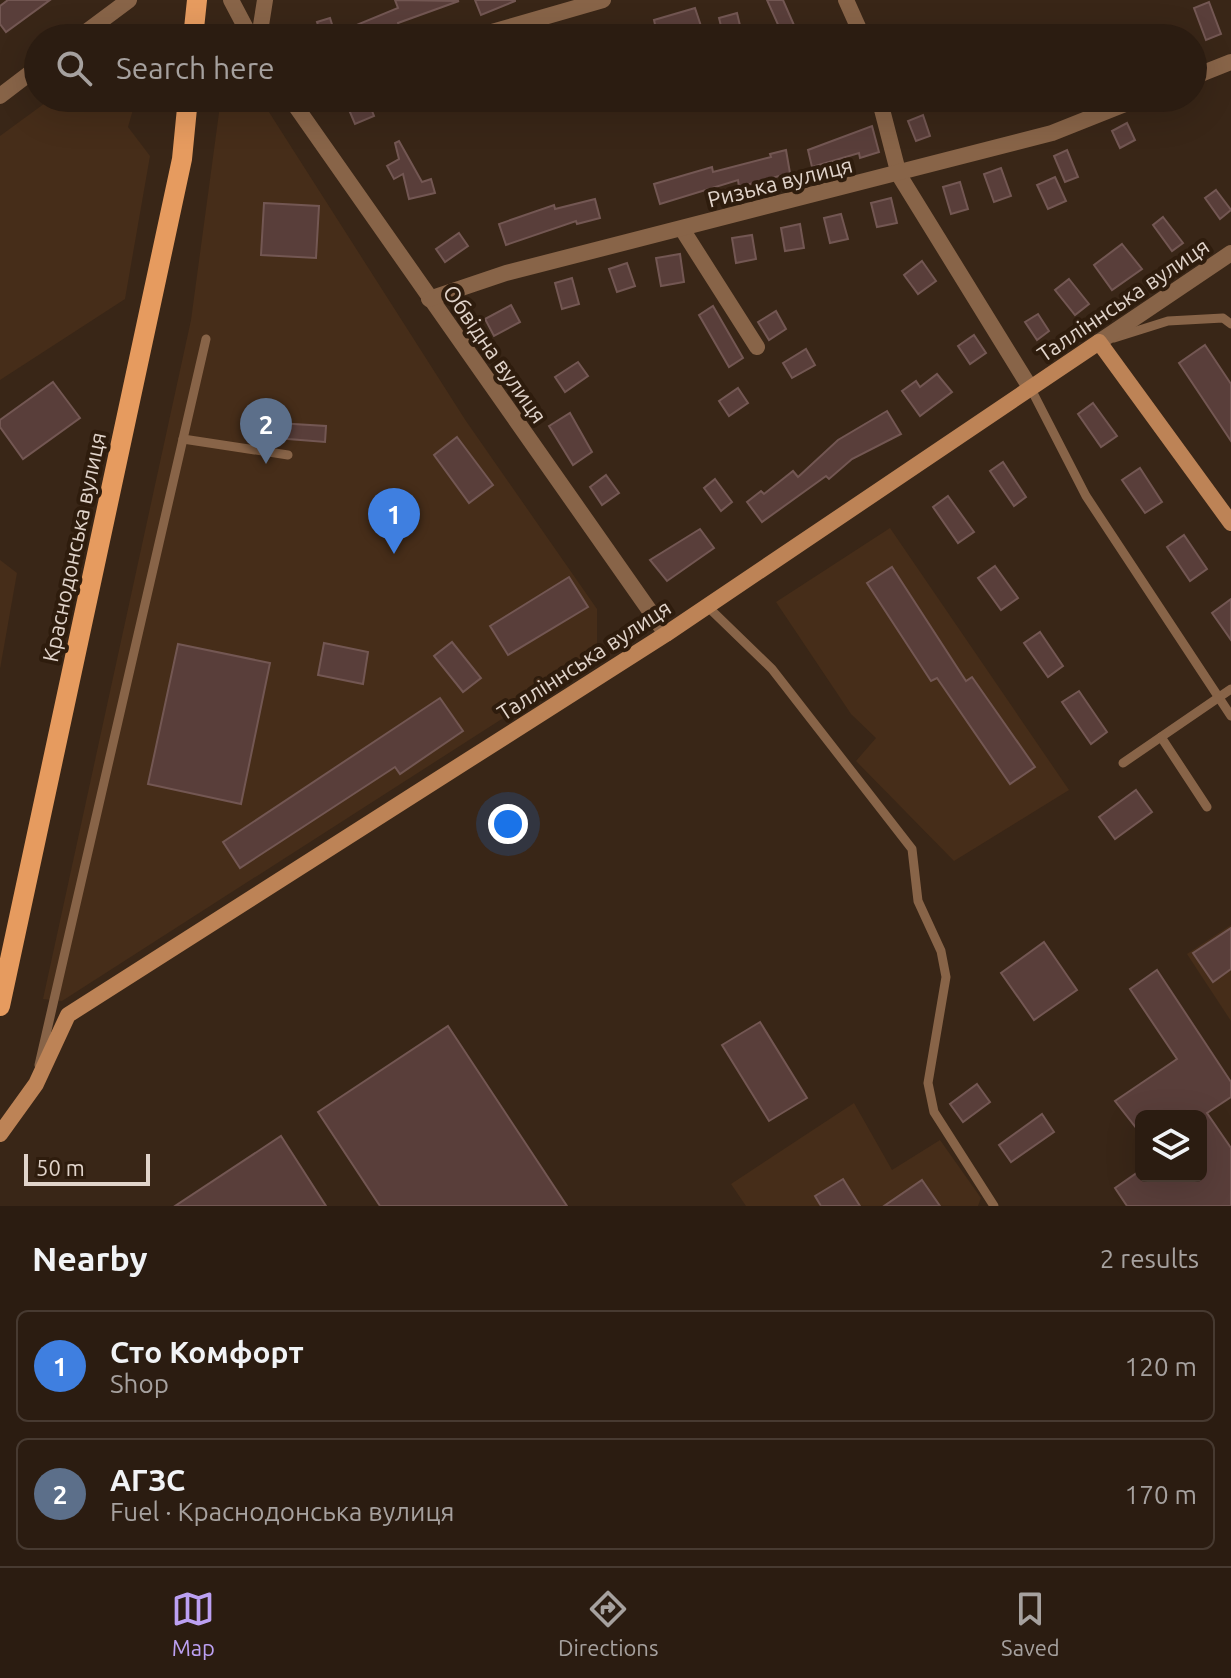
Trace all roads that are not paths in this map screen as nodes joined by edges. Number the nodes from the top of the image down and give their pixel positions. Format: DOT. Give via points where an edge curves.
graph roads {
  1 [pos="129,0"];
  2 [pos="197,0"];
  3 [pos="231,0"];
  4 [pos="265,0"];
  5 [pos="603,0"];
  6 [pos="846,0"];
  7 [pos="97,24"];
  8 [pos="194,24"];
  9 [pos="244,24"];
  10 [pos="261,24"];
  11 [pos="520,24"];
  12 [pos="857,24"];
  13 [pos="1231,62"];
  14 [pos="1207,71"];
  15 [pos="24,78"];
  16 [pos="0,96"];
  17 [pos="187,112"];
  18 [pos="300,112"];
  19 [pos="883,112"];
  20 [pos="1105,112"];
  21 [pos="899,175"];
  22 [pos="682,229"];
  23 [pos="1231,253"];
  24 [pos="429,299"];
  25 [pos="1231,324"];
  26 [pos="206,339"];
  27 [pos="1099,342"];
  28 [pos="757,347"];
  29 [pos="1031,389"];
  30 [pos="183,439"];
  31 [pos="288,455"];
  32 [pos="1231,523"];
  33 [pos="708,607"];
  34 [pos="666,634"];
  35 [pos="1231,689"];
  36 [pos="1219,697"];
  37 [pos="1231,716"];
  38 [pos="1161,737"];
  39 [pos="1123,763"];
  40 [pos="1207,807"];
  41 [pos="0,1006"];
  42 [pos="36,1084"];
  43 [pos="0,1134"];
  44 [pos="994,1206"];
  1 -- 7 [label="street"];
  2 -- 8 [label="main road"];
  3 -- 9 [label="street"];
  4 -- 10 [label="street"];
  5 -- 11 [label="street"];
  6 -- 12 [label="street"];
  13 -- 14 [label="street"];
  15 -- 16 [label="street"];
  17 -- 41 [label="main road, Краснодонська вулиця" via="182,159"];
  18 -- 24 [label="street, Обвідна вулиця"];
  19 -- 21 [label="street"];
  20 -- 21 [label="street, Ризька вулиця" via="1052,133"];
  21 -- 22 [label="street, Ризька вулиця"];
  21 -- 29 [label="street"];
  22 -- 24 [label="street, Ризька вулиця" via="506,273"];
  22 -- 28 [label="street"];
  23 -- 27 [label="street, Талліннська вулиця"];
  24 -- 34 [label="street, Обвідна вулиця"];
  25 -- 27 [label="lane" via="1223,318 1168,321"];
  26 -- 30 [label="lane"];
  27 -- 29 [label="street, Талліннська вулиця"];
  27 -- 32 [label="street"];
  29 -- 33 [label="street, Талліннська вулиця"];
  29 -- 36 [label="lane" via="1086,496"];
  30 -- 31 [label="lane"];
  30 -- 42 [label="lane"];
  33 -- 34 [label="street, Талліннська вулиця"];
  33 -- 44 [label="lane" via="782,681 912,849 918,901 946,965 929,1098"];
  34 -- 42 [label="street, Талліннська вулиця" via="68,1015"];
  35 -- 36 [label="lane"];
  36 -- 37 [label="lane"];
  36 -- 38 [label="lane"];
  38 -- 39 [label="lane"];
  38 -- 40 [label="lane"];
  42 -- 43 [label="street, Талліннська вулиця"];
}
